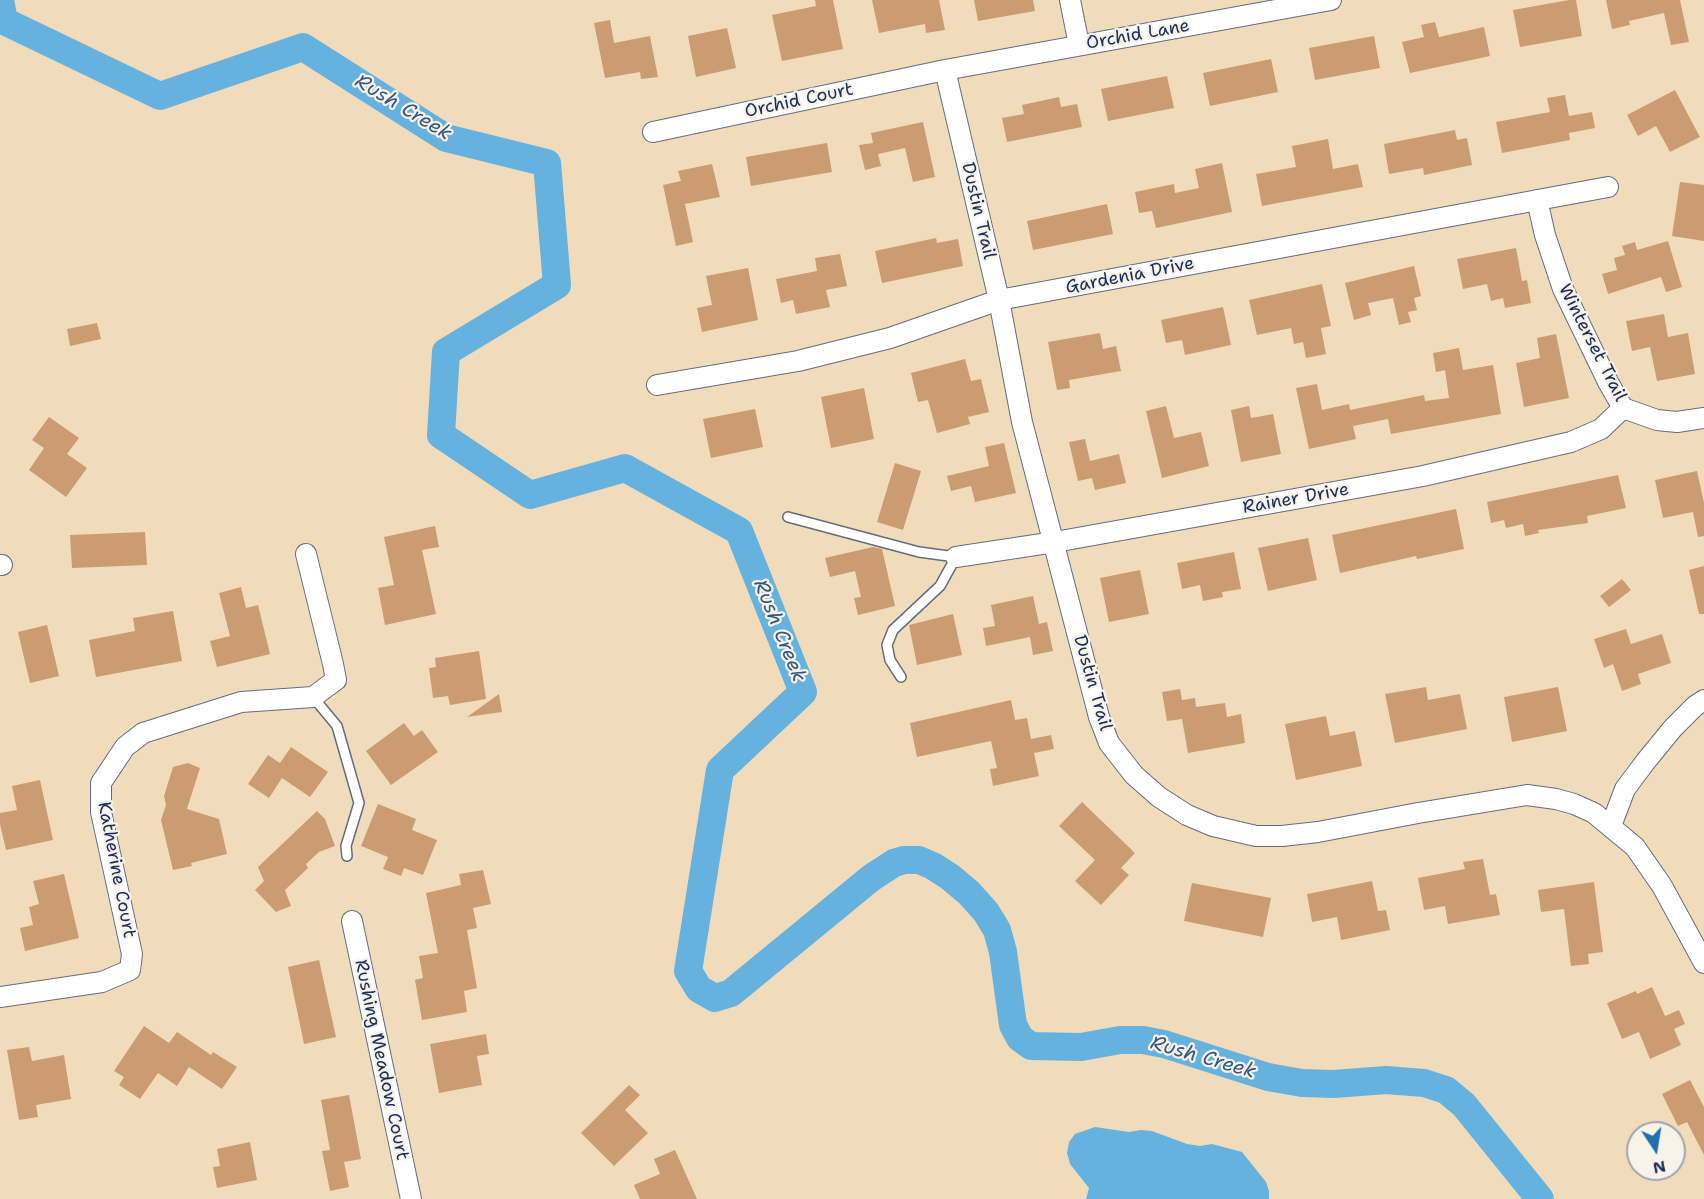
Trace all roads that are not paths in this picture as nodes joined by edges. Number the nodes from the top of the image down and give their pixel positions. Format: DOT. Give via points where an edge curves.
graph roads {
  1 [pos="1070,0"];
  2 [pos="1331,0"];
  3 [pos="1079,45"];
  4 [pos="945,70"];
  5 [pos="653,132"];
  6 [pos="1608,187"];
  7 [pos="1537,200"];
  8 [pos="999,300"];
  9 [pos="657,385"];
  10 [pos="1623,408"];
  11 [pos="1704,418"];
  12 [pos="788,517"];
  13 [pos="1055,542"];
  14 [pos="306,554"];
  15 [pos="956,557"];
  16 [pos="901,677"];
  17 [pos="314,697"];
  18 [pos="1704,700"];
  19 [pos="1611,826"];
  20 [pos="347,856"];
  21 [pos="352,921"];
  22 [pos="1704,963"];
  23 [pos="0,997"];
  24 [pos="411,1199"];
  1 -- 3 [label="street"];
  2 -- 3 [label="street, Orchid Lane"];
  3 -- 4 [label="street, Orchid Lane"];
  4 -- 5 [label="street, Orchid Court"];
  4 -- 8 [label="street, Dustin Trail"];
  6 -- 7 [label="street, Gardenia Drive"];
  7 -- 8 [label="street, Gardenia Drive"];
  7 -- 10 [label="street, Winterset Trail" via="1563,289"];
  8 -- 9 [label="street, Gardenia Drive" via="890,338 798,361"];
  8 -- 13 [label="street, Dustin Trail" via="1022,422"];
  10 -- 11 [label="street, Winterset Trail" via="1657,420"];
  10 -- 13 [label="street, Rainer Drive" via="1601,429 1571,442 1423,476"];
  12 -- 15 [label="lane" via="919,552"];
  13 -- 15 [label="street, Rainer Drive"];
  13 -- 19 [label="street, Dustin Trail" via="1109,743 1134,775 1187,815 1238,833 1282,836 1527,795 1574,804"];
  14 -- 17 [label="street" via="336,680"];
  15 -- 16 [label="lane" via="940,586 893,630 887,645 890,660"];
  17 -- 20 [label="lane" via="336,726 359,803 346,846"];
  17 -- 23 [label="street, Katherine Court" via="241,702 143,733 125,747 101,783 101,812 132,954 130,970 102,982"];
  18 -- 19 [label="street" via="1646,760 1625,789"];
  19 -- 22 [label="street, Dustin Trail" via="1635,847 1662,886"];
  21 -- 24 [label="street, Rushing Meadow Court"];
}
